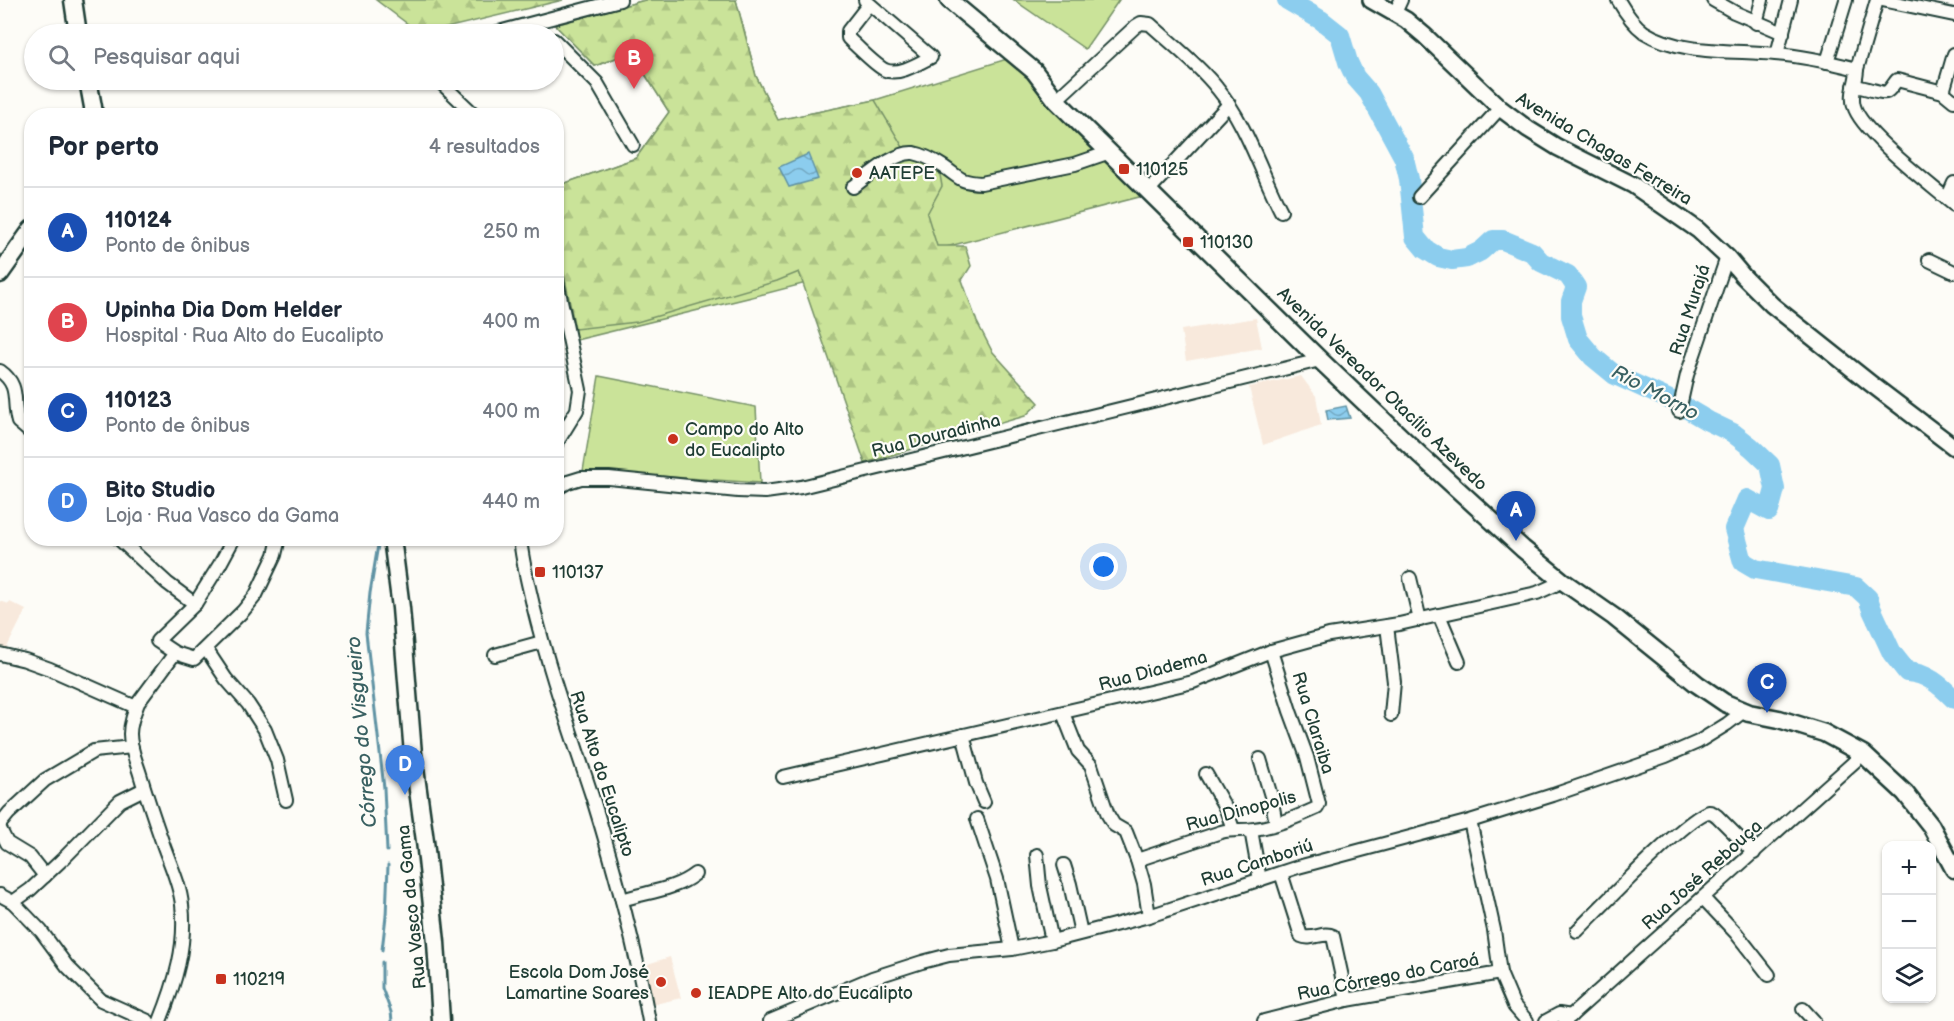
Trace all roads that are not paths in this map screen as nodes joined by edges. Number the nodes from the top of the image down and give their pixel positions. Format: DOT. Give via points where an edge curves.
graph roads {
  1 [pos="73,0"];
  2 [pos="620,0"];
  3 [pos="949,0"];
  4 [pos="1371,0"];
  5 [pos="1618,0"];
  6 [pos="1713,0"];
  7 [pos="1762,0"];
  8 [pos="1791,0"];
  9 [pos="1846,0"];
  10 [pos="1877,0"];
  11 [pos="1882,0"];
  12 [pos="867,2"];
  13 [pos="1398,7"];
  14 [pos="1954,15"];
  15 [pos="535,23"];
  16 [pos="1756,23"];
  17 [pos="77,24"];
  18 [pos="531,24"];
  19 [pos="1783,33"];
  20 [pos="564,50"];
  21 [pos="1777,54"];
  22 [pos="1954,54"];
  23 [pos="1827,62"];
  24 [pos="1857,69"];
  25 [pos="1854,86"];
  26 [pos="90,90"];
  27 [pos="449,90"];
  28 [pos="1943,92"];
  29 [pos="1056,100"];
  30 [pos="1954,101"];
  31 [pos="1229,104"];
  32 [pos="93,108"];
  33 [pos="468,108"];
  34 [pos="1498,110"];
  35 [pos="633,145"];
  36 [pos="1110,152"];
  37 [pos="1954,183"];
  38 [pos="853,187"];
  39 [pos="1149,190"];
  40 [pos="1419,197"];
  41 [pos="1950,202"];
  42 [pos="1281,211"];
  43 [pos="24,240"];
  44 [pos="1727,256"];
  45 [pos="1929,260"];
  46 [pos="1954,272"];
  47 [pos="0,274"];
  48 [pos="564,315"];
  49 [pos="1320,360"];
  50 [pos="0,371"];
  51 [pos="1679,411"];
  52 [pos="24,427"];
  53 [pos="564,431"];
  54 [pos="1954,447"];
  55 [pos="564,484"];
  56 [pos="127,546"];
  57 [pos="230,546"];
  58 [pos="277,546"];
  59 [pos="393,546"];
  60 [pos="521,546"];
  61 [pos="1410,578"];
  62 [pos="1561,580"];
  63 [pos="195,604"];
  64 [pos="1439,615"];
  65 [pos="1420,620"];
  66 [pos="1387,626"];
  67 [pos="542,642"];
  68 [pos="206,649"];
  69 [pos="1271,651"];
  70 [pos="175,652"];
  71 [pos="0,654"];
  72 [pos="495,655"];
  73 [pos="1458,662"];
  74 [pos="136,707"];
  75 [pos="1744,711"];
  76 [pos="1063,713"];
  77 [pos="1391,716"];
  78 [pos="963,735"];
  79 [pos="132,747"];
  80 [pos="1863,754"];
  81 [pos="1260,759"];
  82 [pos="1206,774"];
  83 [pos="783,777"];
  84 [pos="144,789"];
  85 [pos="286,800"];
  86 [pos="984,802"];
  87 [pos="1318,806"];
  88 [pos="977,819"];
  89 [pos="1470,821"];
  90 [pos="1276,824"];
  91 [pos="0,827"];
  92 [pos="1233,829"];
  93 [pos="1251,830"];
  94 [pos="1754,853"];
  95 [pos="1037,855"];
  96 [pos="1137,860"];
  97 [pos="1064,865"];
  98 [pos="1954,868"];
  99 [pos="1281,873"];
  100 [pos="695,874"];
  101 [pos="45,876"];
  102 [pos="1260,880"];
  103 [pos="0,895"];
  104 [pos="1703,898"];
  105 [pos="622,900"];
  106 [pos="13,902"];
  107 [pos="1149,916"];
  108 [pos="1577,931"];
  109 [pos="1081,933"];
  110 [pos="1052,941"];
  111 [pos="1012,949"];
  112 [pos="1500,973"];
  113 [pos="1769,975"];
  114 [pos="1347,1000"];
  115 [pos="1803,1009"];
  116 [pos="1568,1018"];
  117 [pos="148,1021"];
  118 [pos="160,1021"];
  119 [pos="441,1021"];
  120 [pos="649,1021"];
  121 [pos="771,1021"];
  122 [pos="1264,1021"];
  123 [pos="1527,1021"];
  124 [pos="1546,1021"];
  125 [pos="1814,1021"];
  1 -- 17 [label="main road"];
  2 -- 15 [label="street"];
  3 -- 29 [label="main road, Avenida Vereador Otacílio Azevedo" via="1034,71"];
  4 -- 13 [label="street, Avenida Chagas Ferreira"];
  5 -- 21 [label="street" via="1644,32 1665,41 1716,51"];
  6 -- 16 [label="street"];
  7 -- 16 [label="street"];
  8 -- 19 [label="street"];
  9 -- 23 [label="street"];
  10 -- 24 [label="street"];
  11 -- 14 [label="street"];
  12 -- 12 [label="street" via="887,19 931,57 908,68 886,70 852,42 848,31"];
  13 -- 34 [label="street, Avenida Chagas Ferreira"];
  15 -- 18 [label="street"];
  16 -- 19 [label="street"];
  19 -- 21 [label="street"];
  20 -- 35 [label="street" via="597,82"];
  21 -- 23 [label="street"];
  22 -- 28 [label="street"];
  23 -- 24 [label="street"];
  24 -- 25 [label="street"];
  25 -- 28 [label="street" via="1884,93 1897,80"];
  25 -- 41 [label="street" via="1854,105 1864,124"];
  26 -- 32 [label="main road"];
  27 -- 33 [label="street"];
  28 -- 30 [label="street"];
  29 -- 31 [label="street" via="1141,22 1150,24 1167,39"];
  29 -- 36 [label="main road, Avenida Vereador Otacílio Azevedo"];
  31 -- 39 [label="street"];
  31 -- 42 [label="street"];
  34 -- 40 [label="street"];
  34 -- 44 [label="street, Avenida Chagas Ferreira" via="1557,147 1633,185 1698,230"];
  36 -- 38 [label="street" via="1075,164 981,183 958,179 930,159 913,153 900,155"];
  36 -- 39 [label="main road, Avenida Vereador Otacílio Azevedo"];
  37 -- 41 [label="street"];
  39 -- 49 [label="main road, Avenida Vereador Otacílio Azevedo"];
  43 -- 47 [label="main road"];
  44 -- 51 [label="street, Rua Murajá" via="1687,375"];
  44 -- 54 [label="street, Avenida Chagas Ferreira" via="1772,305"];
  45 -- 46 [label="street"];
  48 -- 53 [label="street" via="580,390 577,410"];
  49 -- 55 [label="street, Rua Douradinha" via="801,487 738,491 609,478 581,478"];
  49 -- 62 [label="main road, Avenida Vereador Otacílio Azevedo"];
  50 -- 52 [label="street" via="14,386 18,422"];
  56 -- 63 [label="street"];
  57 -- 63 [label="street"];
  58 -- 68 [label="street" via="256,595"];
  59 -- 119 [label="main road, Rua Vasco da Gama"];
  60 -- 67 [label="street, Rua Alto do Eucalipto"];
  61 -- 65 [label="street"];
  62 -- 64 [label="street, Rua Diadema" via="1537,593"];
  62 -- 75 [label="main road, Avenida Vereador Otacílio Azevedo" via="1697,684"];
  63 -- 70 [label="street" via="157,641"];
  64 -- 65 [label="street, Rua Diadema"];
  64 -- 73 [label="street"];
  65 -- 66 [label="street, Rua Diadema"];
  66 -- 69 [label="street, Rua Diadema" via="1329,635"];
  66 -- 77 [label="street" via="1394,682"];
  67 -- 72 [label="street"];
  67 -- 105 [label="street, Rua Alto do Eucalipto"];
  68 -- 70 [label="street" via="194,659"];
  68 -- 85 [label="street" via="265,730"];
  69 -- 76 [label="street, Rua Diadema" via="1193,682"];
  69 -- 87 [label="street, Rua Claraiba" via="1307,757"];
  70 -- 74 [label="street"];
  71 -- 74 [label="street" via="50,669"];
  74 -- 79 [label="street" via="130,732"];
  75 -- 80 [label="main road, Avenida Vereador Otacílio Azevedo" via="1824,733"];
  75 -- 89 [label="street, Rua Camboriú" via="1698,742 1666,756"];
  76 -- 78 [label="street, Rua Diadema"];
  76 -- 96 [label="street" via="1078,752 1091,765 1108,815 1114,825 1126,832"];
  78 -- 83 [label="street, Rua Diadema"];
  78 -- 86 [label="street"];
  79 -- 84 [label="street"];
  79 -- 91 [label="street" via="94,751 45,780 9,813"];
  80 -- 94 [label="street, Rua José Rebouça"];
  80 -- 98 [label="main road, Avenida Vereador Otacílio Azevedo" via="1905,793 1931,826"];
  81 -- 90 [label="street"];
  82 -- 92 [label="street"];
  84 -- 101 [label="street" via="120,801"];
  84 -- 118 [label="street" via="182,904 176,975"];
  87 -- 90 [label="street, Rua Dinopolis"];
  88 -- 111 [label="street" via="997,879"];
  89 -- 99 [label="street, Rua Camboriú"];
  89 -- 112 [label="street"];
  90 -- 93 [label="street, Rua Dinopolis"];
  91 -- 101 [label="street" via="7,843 30,857"];
  92 -- 93 [label="street, Rua Dinopolis"];
  92 -- 96 [label="street, Rua Dinopolis"];
  93 -- 102 [label="street"];
  94 -- 104 [label="street, Rua José Rebouça"];
  94 -- 108 [label="street" via="1717,816 1708,812 1647,861"];
  95 -- 110 [label="street"];
  96 -- 107 [label="street"];
  97 -- 109 [label="street"];
  99 -- 102 [label="street, Rua Camboriú"];
  99 -- 114 [label="street" via="1302,936 1333,936"];
  100 -- 105 [label="street" via="672,886"];
  101 -- 106 [label="street"];
  102 -- 107 [label="street, Rua Camboriú"];
  103 -- 106 [label="street"];
  104 -- 113 [label="street"];
  104 -- 116 [label="street, Rua José Rebouça"];
  105 -- 120 [label="street, Rua Alto do Eucalipto"];
  106 -- 117 [label="street" via="101,1000"];
  107 -- 109 [label="street, Rua Camboriú"];
  109 -- 110 [label="street, Rua Camboriú"];
  110 -- 111 [label="street, Rua Camboriú"];
  111 -- 121 [label="street, Rua Camboriú" via="949,955 922,962"];
  112 -- 114 [label="street, Rua Córrego do Caroá"];
  112 -- 123 [label="street, Rua Córrego do Caroá" via="1514,1006"];
  114 -- 122 [label="street, Rua Córrego do Caroá"];
  115 -- 125 [label="street"];
  116 -- 124 [label="street" via="1559,1014"];
}
